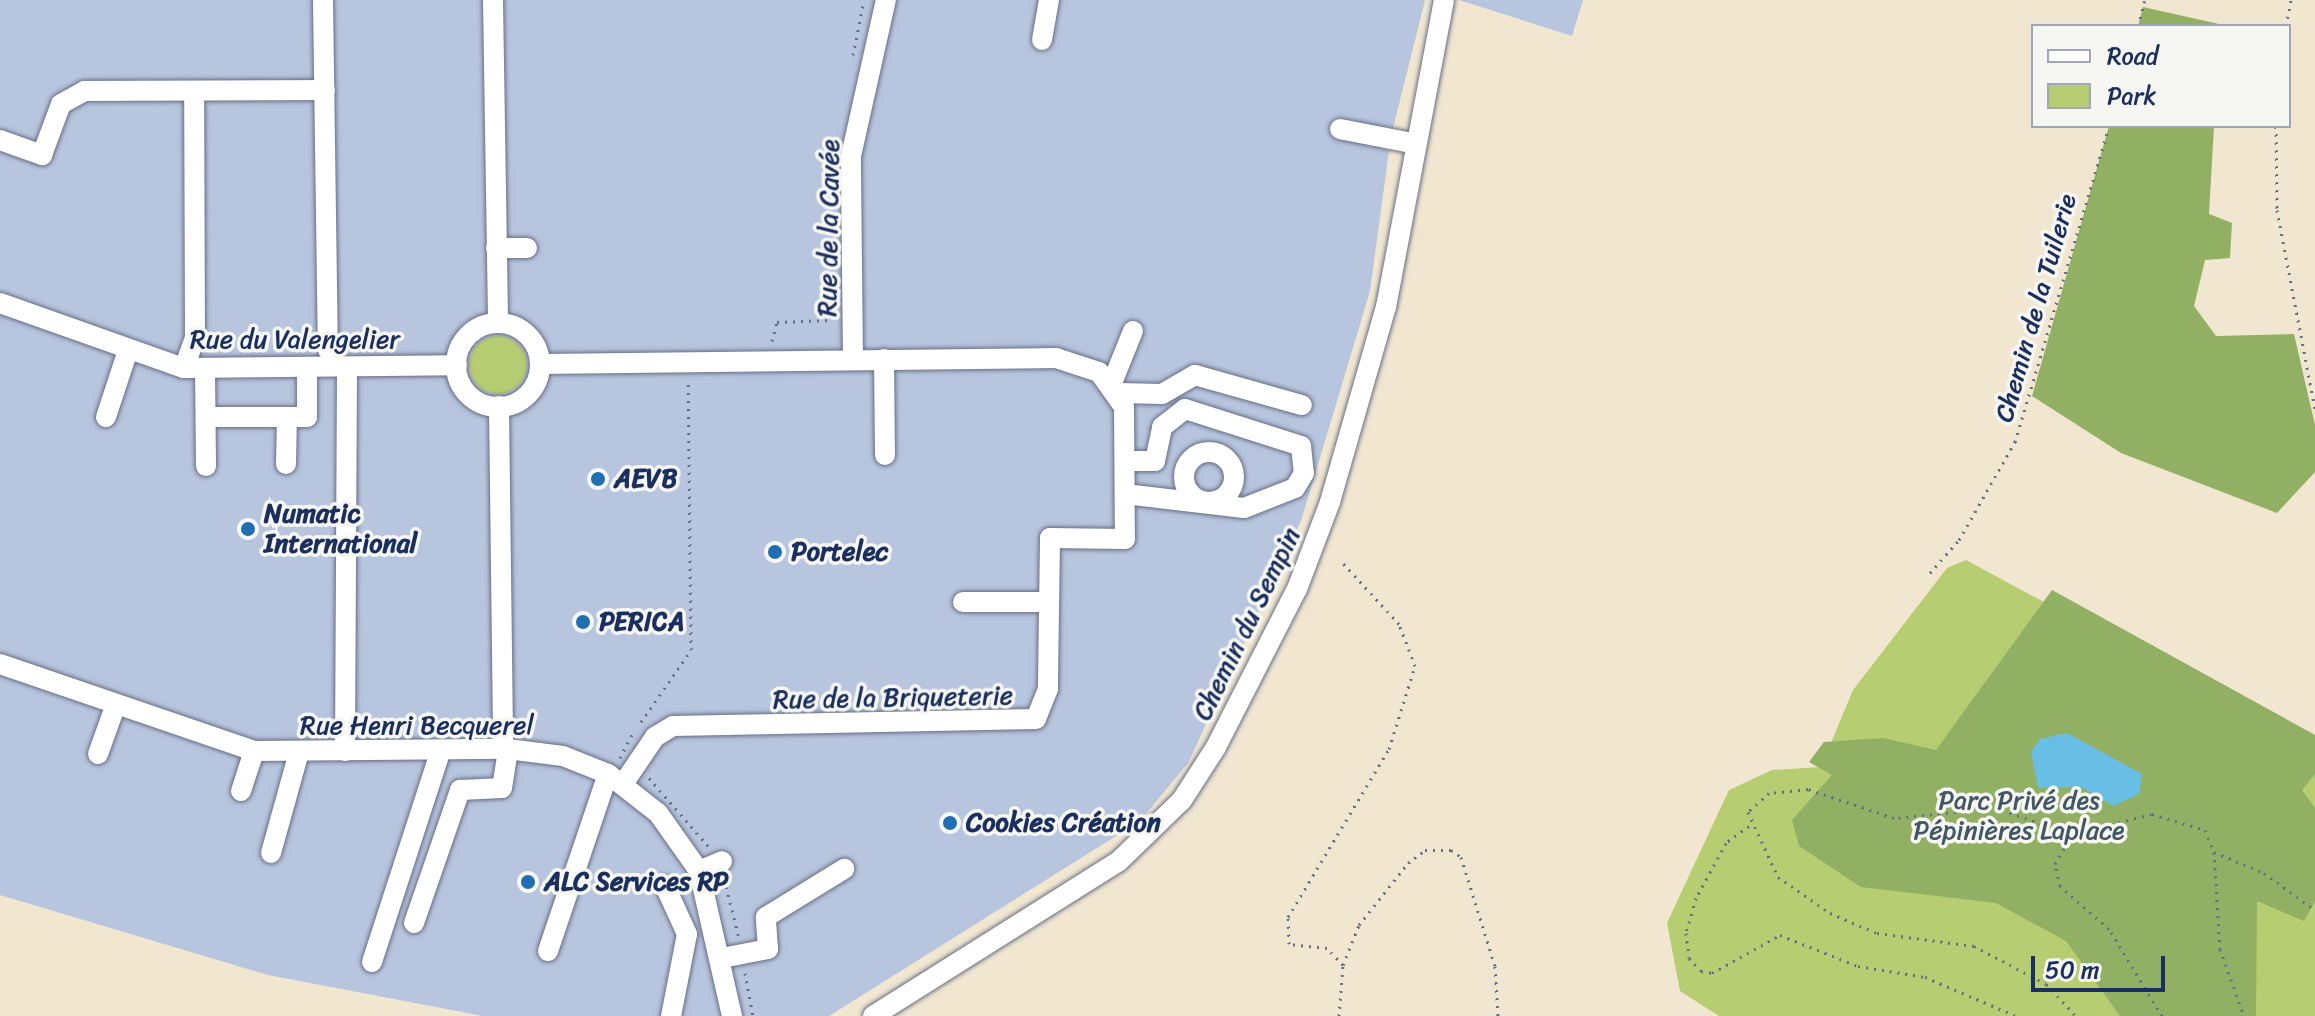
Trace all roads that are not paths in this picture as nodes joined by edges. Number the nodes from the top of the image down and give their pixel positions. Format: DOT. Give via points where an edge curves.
graph roads {
  1 [pos="323,0"];
  2 [pos="493,0"];
  3 [pos="1049,0"];
  4 [pos="1444,0"];
  5 [pos="884,2"];
  6 [pos="1042,40"];
  7 [pos="325,90"];
  8 [pos="194,91"];
  9 [pos="1340,129"];
  10 [pos="0,140"];
  11 [pos="1412,143"];
  12 [pos="496,248"];
  13 [pos="527,248"];
  14 [pos="0,303"];
  15 [pos="498,323"];
  16 [pos="1133,331"];
  17 [pos="128,350"];
  18 [pos="328,350"];
  19 [pos="884,359"];
  20 [pos="853,360"];
  21 [pos="540,364"];
  22 [pos="457,365"];
  23 [pos="307,367"];
  24 [pos="347,367"];
  25 [pos="184,368"];
  26 [pos="205,369"];
  27 [pos="1116,388"];
  28 [pos="1302,405"];
  29 [pos="499,406"];
  30 [pos="106,417"];
  31 [pos="206,417"];
  32 [pos="287,417"];
  33 [pos="885,455"];
  34 [pos="1125,461"];
  35 [pos="286,464"];
  36 [pos="206,466"];
  37 [pos="1125,494"];
  38 [pos="963,602"];
  39 [pos="1048,602"];
  40 [pos="0,664"];
  41 [pos="116,704"];
  42 [pos="505,749"];
  43 [pos="441,750"];
  44 [pos="254,751"];
  45 [pos="345,751"];
  46 [pos="299,752"];
  47 [pos="98,754"];
  48 [pos="632,770"];
  49 [pos="241,791"];
  50 [pos="271,853"];
  51 [pos="844,869"];
  52 [pos="665,886"];
  53 [pos="414,923"];
  54 [pos="717,928"];
  55 [pos="687,934"];
  56 [pos="548,951"];
  57 [pos="732,957"];
  58 [pos="372,962"];
  59 [pos="671,1016"];
  60 [pos="732,1016"];
  61 [pos="873,1016"];
  1 -- 7 [label="street"];
  2 -- 12 [label="street"];
  3 -- 6 [label="street"];
  4 -- 11 [label="street, Chemin du Sempin"];
  5 -- 20 [label="street, Rue de la Cavée" via="851,156"];
  7 -- 8 [label="street"];
  7 -- 18 [label="street"];
  8 -- 10 [label="street" via="84,91 61,104 42,155"];
  8 -- 25 [label="street" via="195,337"];
  9 -- 11 [label="street"];
  11 -- 61 [label="street, Chemin du Sempin" via="1386,307 1317,542 1195,783 1118,862"];
  12 -- 13 [label="street"];
  12 -- 15 [label="street"];
  14 -- 17 [label="street, Rue du Valengelier"];
  15 -- 21 [label="street" via="530,338"];
  15 -- 22 [label="street" via="471,333"];
  16 -- 27 [label="street"];
  17 -- 25 [label="street, Rue du Valengelier"];
  17 -- 30 [label="street"];
  19 -- 20 [label="street"];
  19 -- 27 [label="street" via="1068,359"];
  19 -- 33 [label="street"];
  20 -- 21 [label="street"];
  21 -- 29 [label="street" via="528,394"];
  22 -- 24 [label="street, Rue du Valengelier"];
  22 -- 29 [label="street" via="469,395"];
  23 -- 24 [label="street, Rue du Valengelier"];
  23 -- 26 [label="street, Rue du Valengelier"];
  23 -- 32 [label="street" via="307,417"];
  24 -- 45 [label="street"];
  25 -- 26 [label="street, Rue du Valengelier"];
  26 -- 31 [label="street"];
  27 -- 28 [label="street" via="1162,394 1195,375"];
  27 -- 34 [label="street, Rue de la Briqueterie"];
  29 -- 42 [label="street"];
  31 -- 32 [label="street"];
  31 -- 36 [label="street"];
  32 -- 35 [label="street"];
  34 -- 37 [label="street, Rue de la Briqueterie"];
  34 -- 37 [label="street" via="1155,461 1162,427 1185,409 1303,450 1302,481 1279,497 1244,508"];
  37 -- 39 [label="street, Rue de la Briqueterie" via="1125,539 1050,538"];
  38 -- 39 [label="street"];
  39 -- 48 [label="street, Rue de la Briqueterie" via="1048,689 1045,708 1030,721 673,718"];
  40 -- 41 [label="street, Rue Henri Becquerel"];
  41 -- 44 [label="street, Rue Henri Becquerel"];
  41 -- 47 [label="street"];
  42 -- 43 [label="street, Rue Henri Becquerel"];
  42 -- 48 [label="street, Rue Henri Becquerel" via="578,753"];
  42 -- 53 [label="street" via="502,788 460,790"];
  43 -- 45 [label="street, Rue Henri Becquerel"];
  43 -- 58 [label="street"];
  44 -- 46 [label="street, Rue Henri Becquerel"];
  44 -- 49 [label="street"];
  45 -- 46 [label="street, Rue Henri Becquerel"];
  46 -- 50 [label="street"];
  48 -- 54 [label="street, Rue Henri Becquerel" via="665,820 713,865"];
  48 -- 56 [label="street"];
  51 -- 57 [label="street" via="766,917 768,949"];
  52 -- 55 [label="street"];
  54 -- 55 [label="street"];
  54 -- 57 [label="street, Rue Henri Becquerel"];
  55 -- 59 [label="street"];
  57 -- 60 [label="street, Rue Henri Becquerel"];
}
